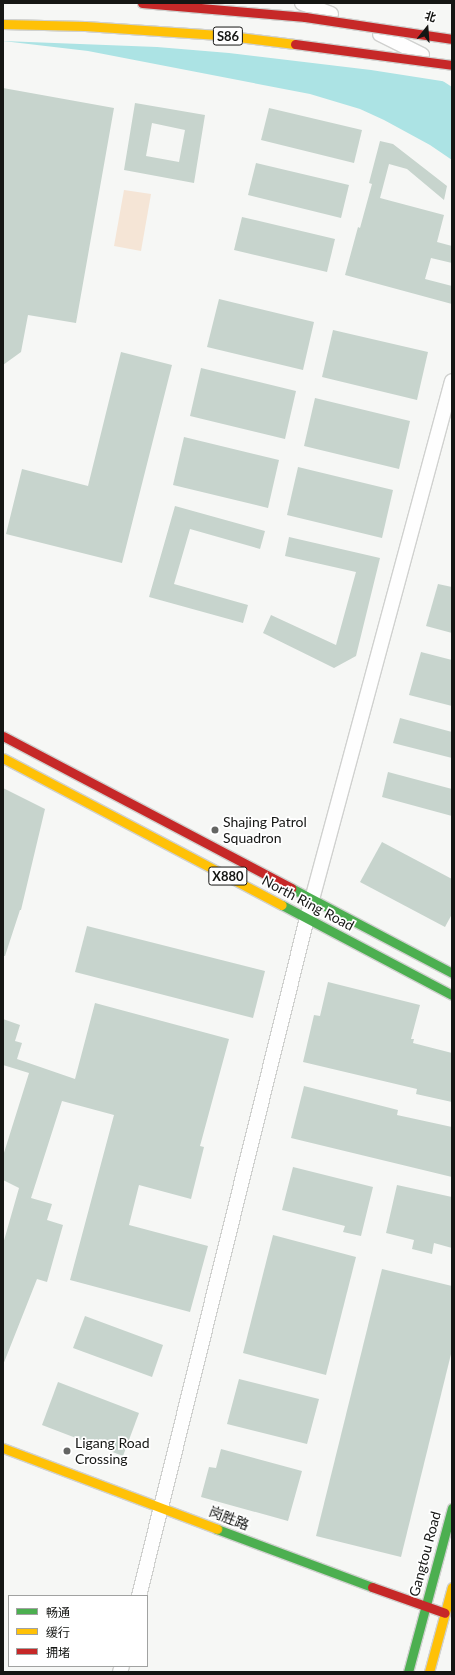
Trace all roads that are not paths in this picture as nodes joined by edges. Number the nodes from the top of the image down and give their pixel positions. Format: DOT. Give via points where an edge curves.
graph roads {
  1 [pos="142,3"];
  2 [pos="302,3"];
  3 [pos="3,24"];
  4 [pos="452,38"];
  5 [pos="452,66"];
  6 [pos="452,72"];
  7 [pos="452,381"];
  8 [pos="3,736"];
  9 [pos="3,758"];
  10 [pos="312,899"];
  11 [pos="307,918"];
  12 [pos="452,973"];
  13 [pos="452,995"];
  14 [pos="3,1448"];
  15 [pos="161,1508"];
  16 [pos="452,1508"];
  17 [pos="452,1587"];
  18 [pos="139,1595"];
  19 [pos="425,1607"];
  20 [pos="445,1613"];
  21 [pos="408,1672"];
  22 [pos="429,1672"];
  1 -- 4 [label="main road, S86, bridge" via="305,17"];
  2 -- 6 [label="street" via="366,28"];
  3 -- 5 [label="main road, S86, bridge" via="86,26 230,36 374,53"];
  7 -- 10 [label="street"];
  8 -- 10 [label="main road, North Ring Road / X880"];
  9 -- 11 [label="main road, North Ring Road / X880"];
  10 -- 11 [label="street"];
  10 -- 12 [label="main road, North Ring Road / X880"];
  11 -- 13 [label="main road, North Ring Road / X880"];
  11 -- 15 [label="street"];
  14 -- 15 [label="main road, 岗胜路"];
  15 -- 18 [label="street"];
  15 -- 19 [label="main road, 岗胜路"];
  16 -- 19 [label="main road, Gangtou Road"];
  17 -- 20 [label="main road"];
  19 -- 20 [label="main road, 岗胜路"];
  19 -- 21 [label="main road, Gangtou Road"];
  20 -- 22 [label="main road"];
}
